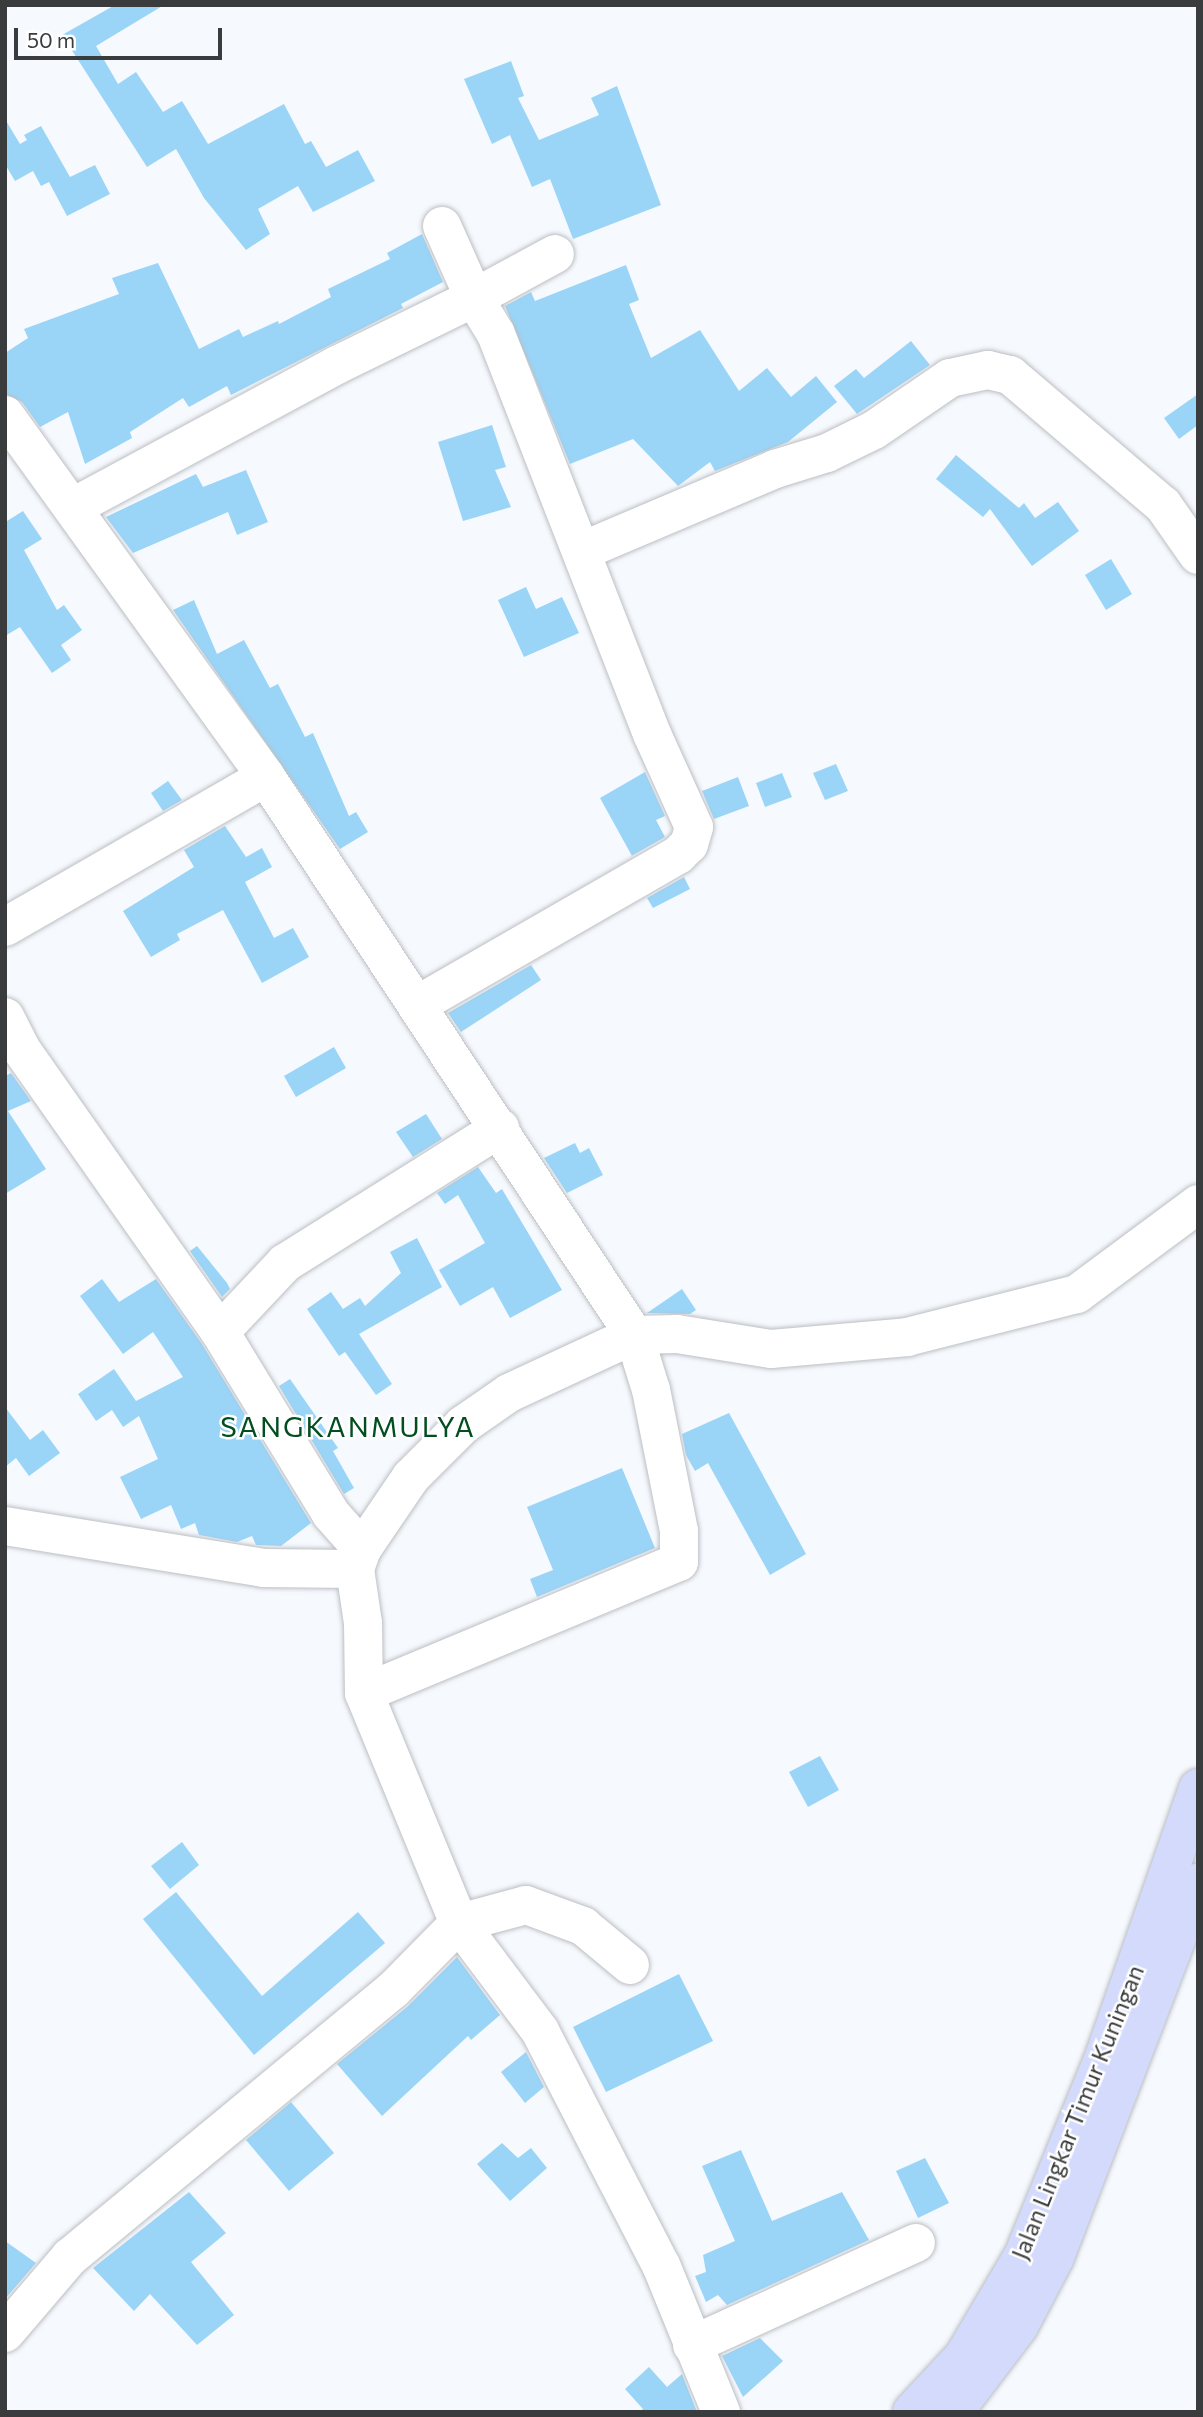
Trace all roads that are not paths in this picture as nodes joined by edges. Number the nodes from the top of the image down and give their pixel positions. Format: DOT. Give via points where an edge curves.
graph roads {
  1 [pos="442,226"];
  2 [pos="555,254"];
  3 [pos="474,298"];
  4 [pos="5,415"];
  5 [pos="75,506"];
  6 [pos="582,551"];
  7 [pos="1198,555"];
  8 [pos="266,777"];
  9 [pos="5,927"];
  10 [pos="419,1004"];
  11 [pos="5,1017"];
  12 [pos="500,1128"];
  13 [pos="1198,1204"];
  14 [pos="220,1332"];
  15 [pos="634,1335"];
  16 [pos="5,1526"];
  17 [pos="358,1559"];
  18 [pos="364,1693"];
  19 [pos="1198,1788"];
  20 [pos="1198,1882"];
  21 [pos="459,1923"];
  22 [pos="630,1965"];
  23 [pos="916,2243"];
  24 [pos="6,2331"];
  25 [pos="692,2345"];
  26 [pos="721,2412"];
  27 [pos="912,2412"];
  28 [pos="954,2412"];
  1 -- 3 [label="street"];
  2 -- 3 [label="street"];
  3 -- 5 [label="street" via="337,365"];
  3 -- 6 [label="street" via="496,334"];
  4 -- 5 [label="street"];
  5 -- 8 [label="street"];
  6 -- 7 [label="street" via="775,469 827,453 874,429 950,378 988,369 1010,375 1163,505"];
  6 -- 10 [label="street" via="652,734 694,827 689,844"];
  8 -- 9 [label="street"];
  8 -- 10 [label="street"];
  10 -- 12 [label="street"];
  11 -- 14 [label="street" via="20,1049"];
  12 -- 14 [label="street" via="285,1263"];
  12 -- 15 [label="street"];
  13 -- 15 [label="street" via="1077,1294 921,1334 771,1349 677,1334"];
  14 -- 17 [label="street"];
  15 -- 17 [label="street" via="509,1393 463,1425 411,1477"];
  15 -- 18 [label="street" via="651,1390 679,1531 679,1562"];
  16 -- 17 [label="street" via="263,1568"];
  17 -- 18 [label="street"];
  18 -- 21 [label="street"];
  19 -- 27 [label="main road, Jalan Lingkar Timur Kuningan" via="1104,2057 1024,2254 964,2356"];
  20 -- 28 [label="main road, Jalan Lingkar Timur Kuningan" via="1055,2257 1019,2326"];
  21 -- 22 [label="street" via="526,1905 583,1926"];
  21 -- 24 [label="street" via="393,1990 70,2257"];
  21 -- 25 [label="street" via="540,2031 661,2265"];
  23 -- 25 [label="street"];
  25 -- 26 [label="street"];
}
